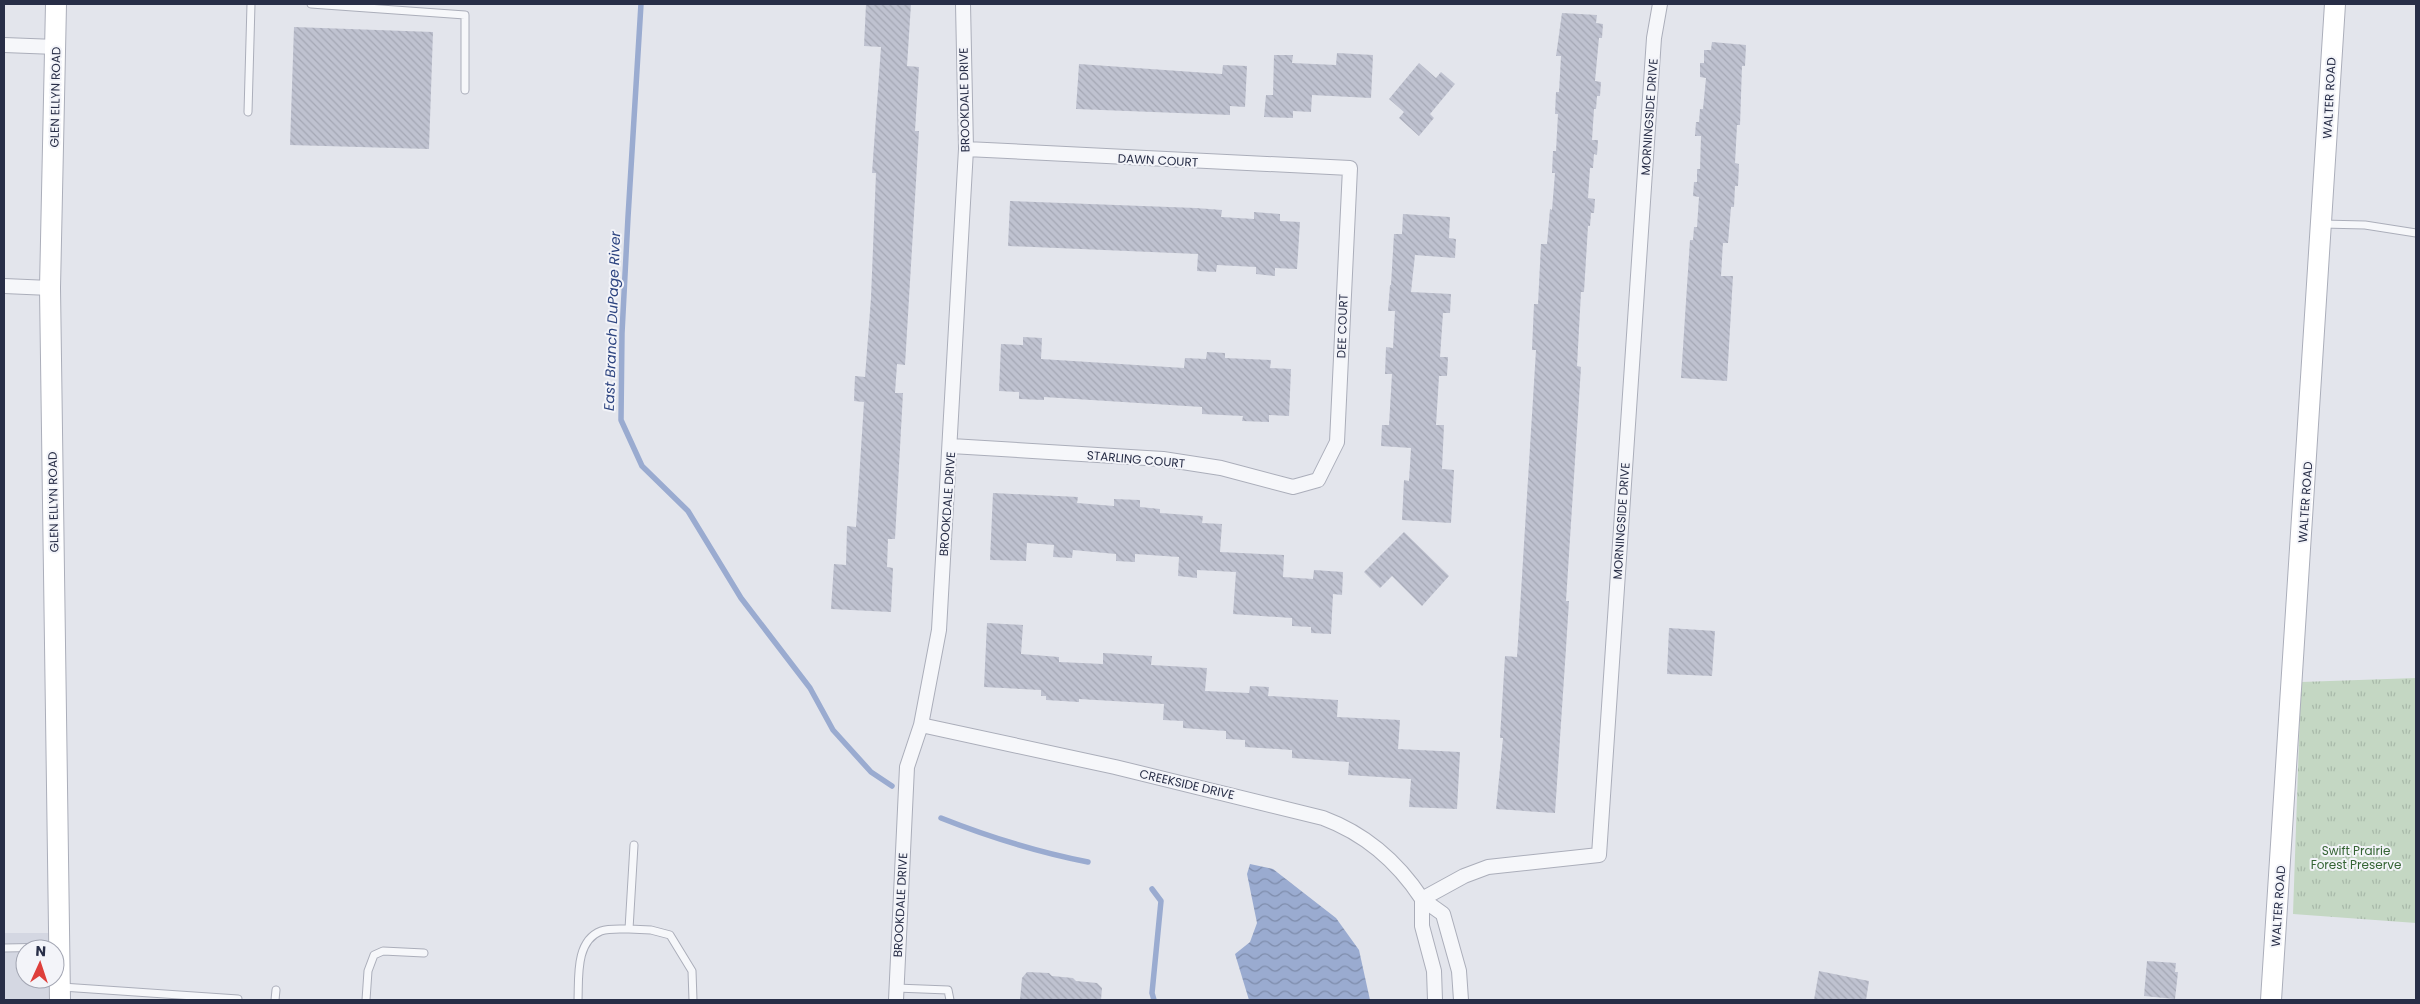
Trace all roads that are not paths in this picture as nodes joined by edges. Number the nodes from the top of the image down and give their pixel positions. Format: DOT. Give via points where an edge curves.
graph roads {
  1 [pos="56,4"];
  2 [pos="251,4"];
  3 [pos="311,4"];
  4 [pos="963,4"];
  5 [pos="1660,4"];
  6 [pos="2335,4"];
  7 [pos="4,45"];
  8 [pos="56,47"];
  9 [pos="465,90"];
  10 [pos="248,112"];
  11 [pos="966,149"];
  12 [pos="1350,168"];
  13 [pos="2322,224"];
  14 [pos="2416,233"];
  15 [pos="4,286"];
  16 [pos="50,288"];
  17 [pos="951,446"];
  18 [pos="1318,480"];
  19 [pos="921,725"];
  20 [pos="634,845"];
  21 [pos="1422,900"];
  22 [pos="629,929"];
  23 [pos="58,939"];
  24 [pos="424,953"];
  25 [pos="276,990"];
  26 [pos="59,994"];
  27 [pos="896,994"];
  28 [pos="238,999"];
  29 [pos="275,1000"];
  30 [pos="366,1000"];
  31 [pos="578,1000"];
  32 [pos="693,1000"];
  33 [pos="950,1000"];
  34 [pos="1435,1000"];
  35 [pos="1461,1000"];
  36 [pos="2271,1000"];
  1 -- 8 [label="street, GLEN ELLYN ROAD"];
  2 -- 10 [label="lane"];
  3 -- 9 [label="lane" via="465,15"];
  4 -- 11 [label="street, BROOKDALE DRIVE"];
  5 -- 21 [label="street, MORNINGSIDE DRIVE" via="1654,38 1599,855 1488,867 1464,876"];
  6 -- 13 [label="street, WALTER ROAD"];
  7 -- 8 [label="street"];
  8 -- 16 [label="street, GLEN ELLYN ROAD"];
  11 -- 12 [label="street, DAWN COURT"];
  11 -- 17 [label="street, BROOKDALE DRIVE"];
  12 -- 18 [label="street, DEE COURT" via="1337,442"];
  13 -- 14 [label="lane" via="2365,225"];
  13 -- 36 [label="street, WALTER ROAD"];
  15 -- 16 [label="street"];
  16 -- 23 [label="street, GLEN ELLYN ROAD"];
  17 -- 18 [label="street, STARLING COURT" via="1163,459 1221,468 1293,487"];
  17 -- 19 [label="street, BROOKDALE DRIVE" via="939,630"];
  19 -- 21 [label="street, CREEKSIDE DRIVE" via="1114,767 1346,826 1378,847 1406,876"];
  19 -- 27 [label="street, BROOKDALE DRIVE" via="907,768"];
  20 -- 22 [label="lane"];
  21 -- 34 [label="street" via="1422,926 1434,971"];
  21 -- 35 [label="street, CREEKSIDE DRIVE" via="1443,914 1459,971"];
  22 -- 31 [label="lane" via="602,930 588,942 580,959"];
  22 -- 32 [label="lane" via="670,935 692,971"];
  24 -- 30 [label="lane" via="383,951 374,955 368,972"];
  25 -- 29 [label="lane"];
  26 -- 28 [label="lane"];
  27 -- 33 [label="lane" via="948,990"];
}
